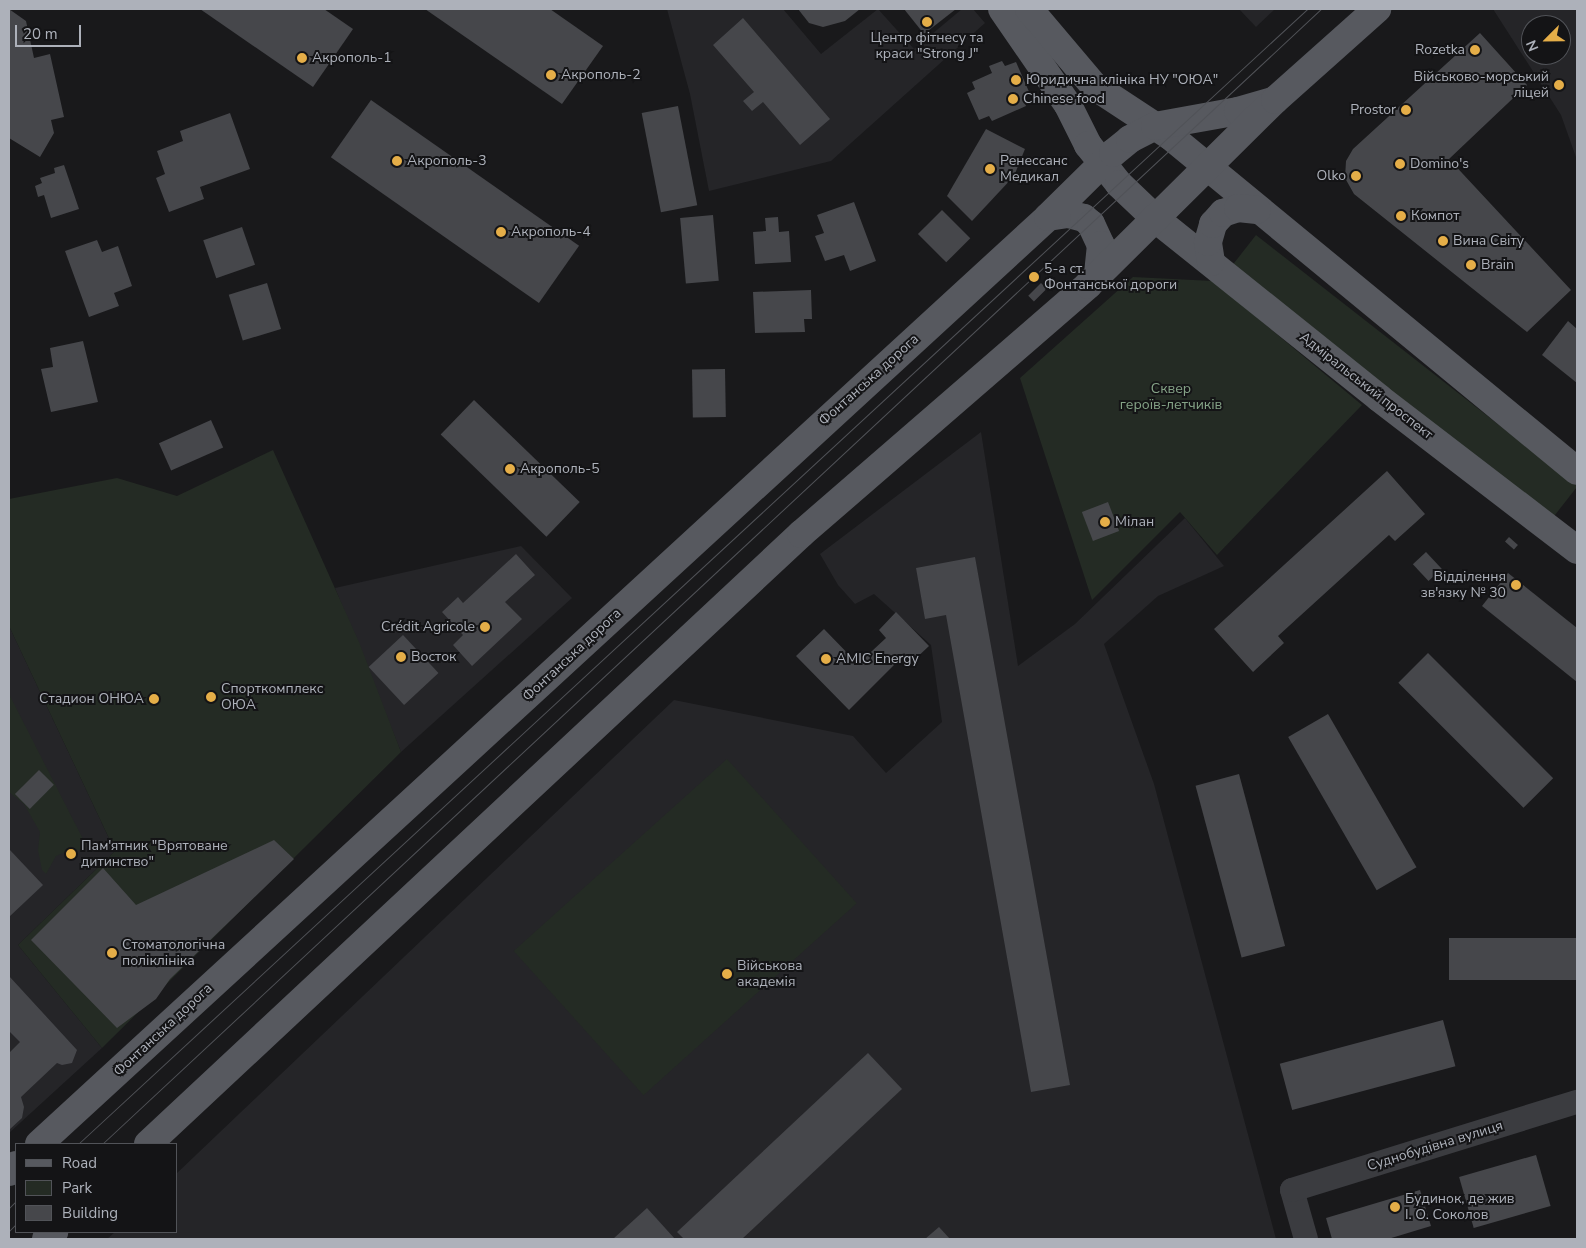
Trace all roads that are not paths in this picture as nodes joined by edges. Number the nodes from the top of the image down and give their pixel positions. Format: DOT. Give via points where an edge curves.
graph roads {
  1 [pos="1002,9"];
  2 [pos="1029,9"];
  3 [pos="1377,9"];
  4 [pos="1276,100"];
  5 [pos="1155,126"];
  6 [pos="1102,163"];
  7 [pos="1209,168"];
  8 [pos="1257,210"];
  9 [pos="1048,218"];
  10 [pos="1157,220"];
  11 [pos="1211,262"];
  12 [pos="1098,275"];
  13 [pos="1577,471"];
  14 [pos="1577,550"];
  15 [pos="1577,1102"];
  16 [pos="40,1143"];
  17 [pos="149,1143"];
  18 [pos="1306,1239"];
  1 -- 6 [label="main road, Адміральський проспект" via="1039,58 1088,145"];
  2 -- 5 [label="main road" via="1094,86"];
  3 -- 4 [label="main road"];
  4 -- 5 [label="main road" via="1238,111"];
  4 -- 7 [label="main road"];
  5 -- 6 [label="main road, Фонтанська дорога" via="1130,139"];
  5 -- 7 [label="main road"];
  6 -- 9 [label="main road, Фонтанська дорога"];
  6 -- 10 [label="main road, Адміральський проспект"];
  7 -- 8 [label="main road"];
  7 -- 10 [label="main road"];
  8 -- 11 [label="main road" via="1238,208 1223,213 1213,224 1208,242"];
  8 -- 13 [label="main road"];
  9 -- 12 [label="main road" via="1068,214 1084,218 1091,224 1101,245"];
  9 -- 16 [label="main road, Фонтанська дорога"];
  10 -- 11 [label="main road, Адміральський проспект"];
  10 -- 12 [label="main road"];
  11 -- 14 [label="main road, Адміральський проспект" via="1379,398"];
  12 -- 17 [label="main road" via="801,534"];
  15 -- 18 [label="street, Суднобудівна вулиця" via="1292,1190"];
}
